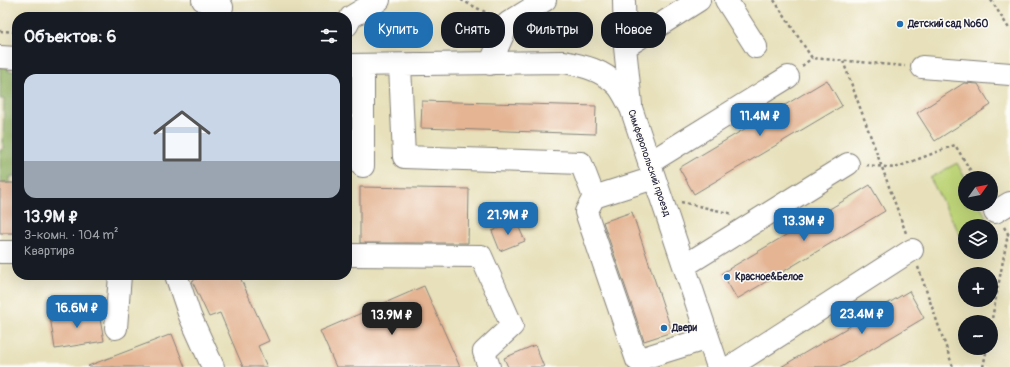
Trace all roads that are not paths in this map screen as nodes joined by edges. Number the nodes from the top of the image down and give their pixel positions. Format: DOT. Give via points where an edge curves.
graph roads {
  1 [pos="379,0"];
  2 [pos="545,0"];
  3 [pos="624,0"];
  4 [pos="699,0"];
  5 [pos="726,0"];
  6 [pos="624,12"];
  7 [pos="352,16"];
  8 [pos="666,21"];
  9 [pos="756,47"];
  10 [pos="625,48"];
  11 [pos="0,57"];
  12 [pos="12,58"];
  13 [pos="490,64"];
  14 [pos="355,65"];
  15 [pos="400,65"];
  16 [pos="922,67"];
  17 [pos="1010,74"];
  18 [pos="788,77"];
  19 [pos="631,108"];
  20 [pos="848,164"];
  21 [pos="362,166"];
  22 [pos="652,170"];
  23 [pos="594,197"];
  24 [pos="912,250"];
  25 [pos="0,252"];
  26 [pos="12,252"];
  27 [pos="352,255"];
  28 [pos="684,266"];
  29 [pos="120,280"];
  30 [pos="178,280"];
  31 [pos="116,328"];
  32 [pos="708,338"];
  33 [pos="212,367"];
  34 [pos="489,367"];
  35 [pos="718,367"];
  36 [pos="730,367"];
  1 -- 7 [label="street"];
  2 -- 13 [label="street" via="508,23"];
  3 -- 6 [label="street"];
  4 -- 8 [label="street"];
  5 -- 9 [label="street"];
  10 -- 19 [label="street"];
  11 -- 12 [label="street"];
  13 -- 15 [label="street, Симферопольский проезд"];
  13 -- 19 [label="street, Симферопольский проезд" via="564,62 585,66 618,86"];
  14 -- 15 [label="street, Симферопольский проезд"];
  14 -- 21 [label="street"];
  15 -- 23 [label="street" via="404,157 581,163"];
  16 -- 17 [label="street"];
  18 -- 22 [label="street"];
  19 -- 22 [label="street, Симферопольский проезд"];
  20 -- 28 [label="street"];
  22 -- 23 [label="street"];
  22 -- 28 [label="street, Симферопольский проезд"];
  23 -- 32 [label="street" via="586,212 636,360"];
  24 -- 36 [label="street"];
  25 -- 26 [label="street"];
  27 -- 34 [label="street" via="481,256 512,326 484,352"];
  28 -- 32 [label="street, Симферопольский проезд"];
  29 -- 31 [label="street"];
  30 -- 33 [label="street"];
  32 -- 35 [label="street, Симферопольский проезд"];
}
